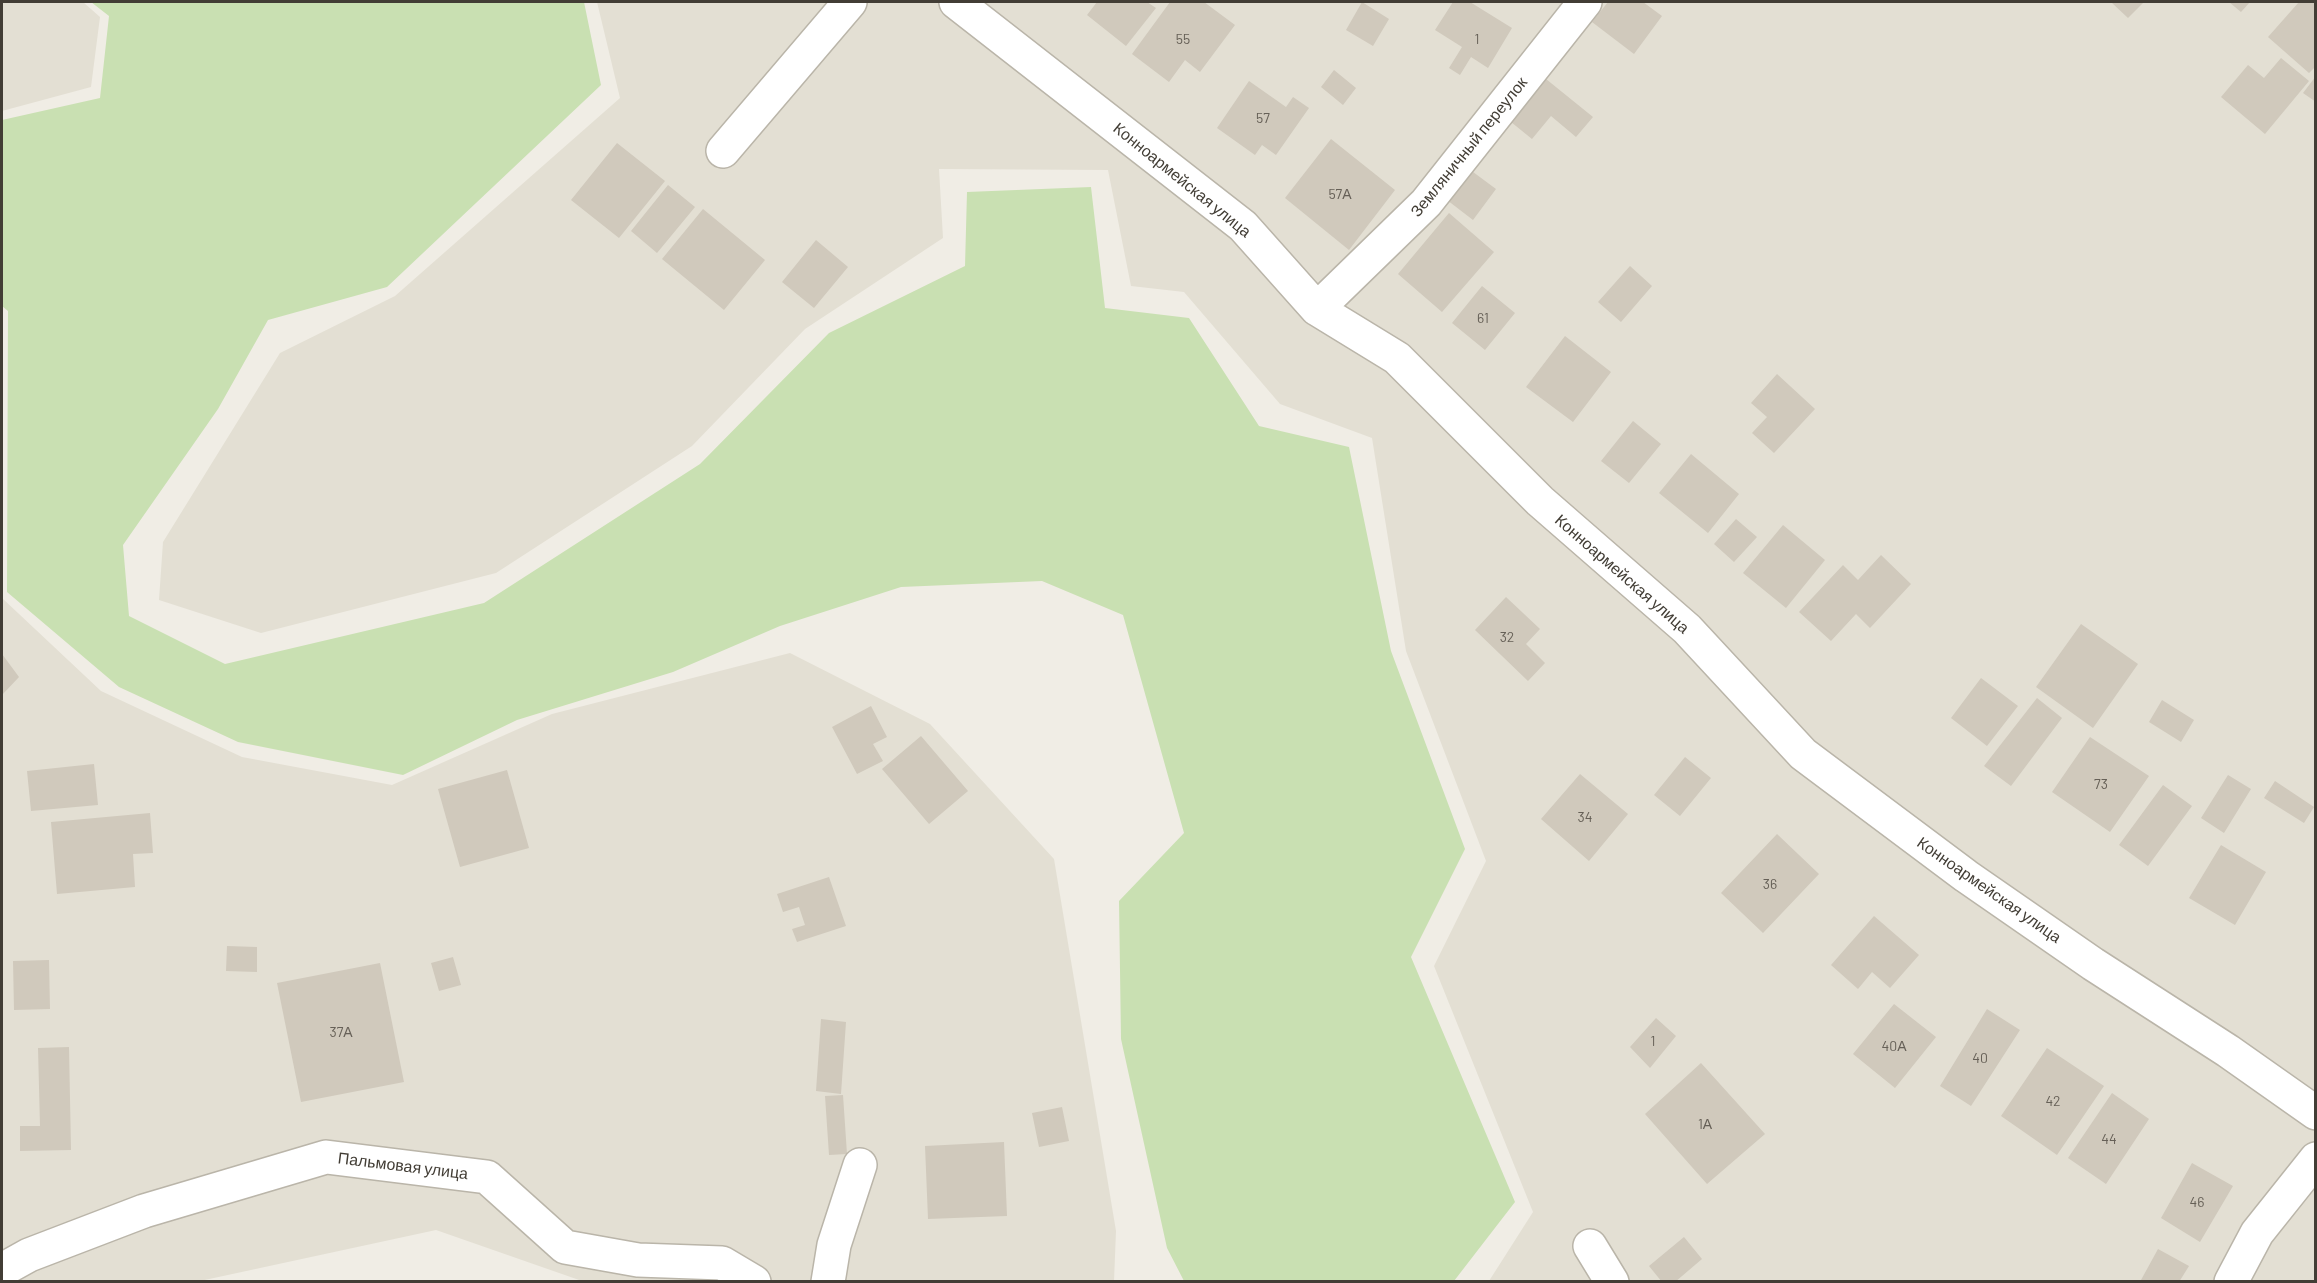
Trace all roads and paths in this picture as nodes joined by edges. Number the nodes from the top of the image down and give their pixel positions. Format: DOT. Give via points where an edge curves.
graph roads {
  1 [pos="850,2"];
  2 [pos="956,2"];
  3 [pos="1585,2"];
  4 [pos="723,151"];
  5 [pos="1317,309"];
  6 [pos="2316,1113"];
  7 [pos="2316,1159"];
  8 [pos="860,1165"];
  9 [pos="1590,1246"];
  10 [pos="2,1270"];
  11 [pos="754,1281"];
  12 [pos="828,1281"];
  13 [pos="1612,1281"];
  14 [pos="2231,1281"];
  1 -- 4 [label="street"];
  2 -- 5 [label="street, Конноармейская улица" via="1243,226"];
  3 -- 5 [label="street, Земляничный переулок" via="1426,203"];
  5 -- 6 [label="street, Конноармейская улица" via="1397,358 1540,501 1687,629 1803,754 1966,876"];
  7 -- 14 [label="street" via="2257,1233"];
  8 -- 12 [label="street" via="834,1245"];
  9 -- 13 [label="street"];
  10 -- 11 [label="street, Пальмовая улица" via="29,1255 144,1211 326,1157 487,1177 565,1246 638,1260 722,1263"];
}
